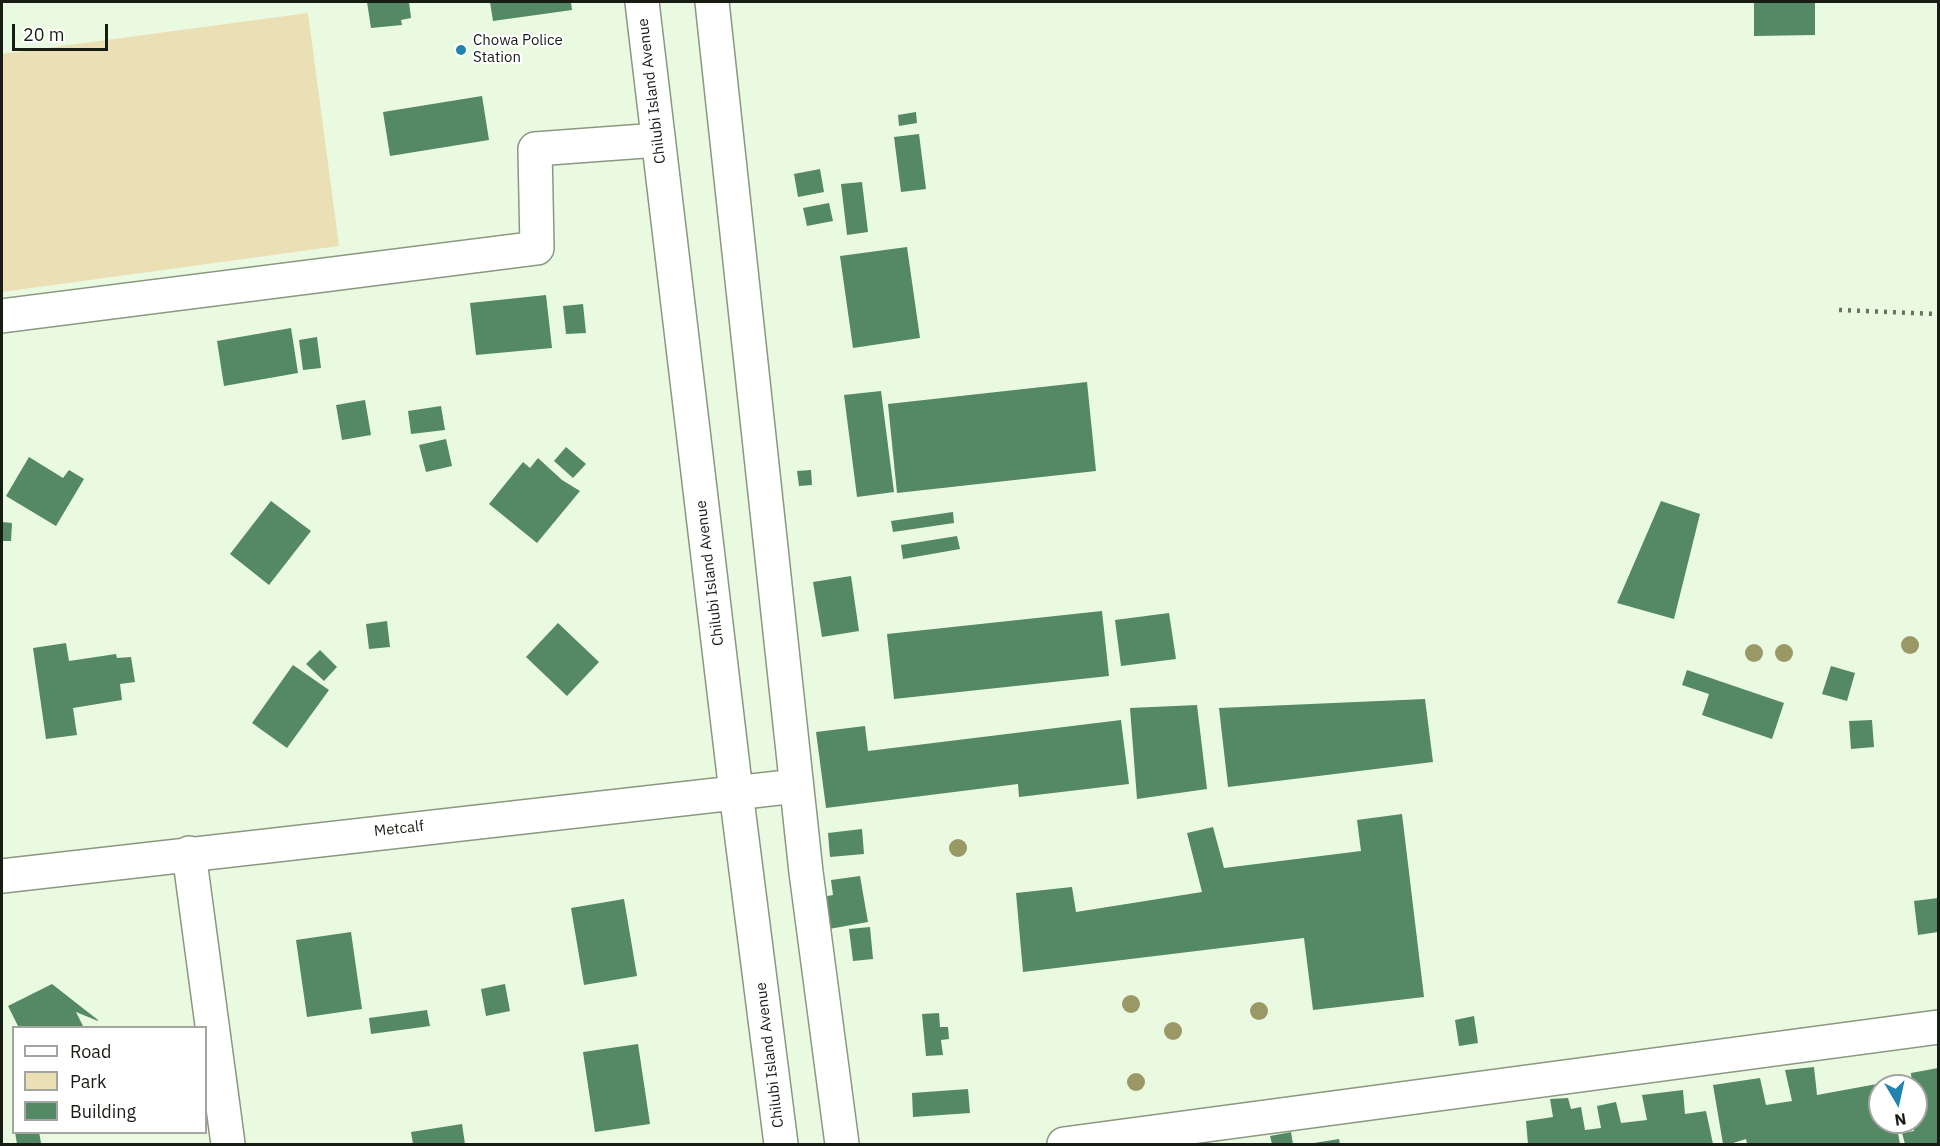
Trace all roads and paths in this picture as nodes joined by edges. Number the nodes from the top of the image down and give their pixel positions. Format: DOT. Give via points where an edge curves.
graph roads {
  1 [pos="642,2"];
  2 [pos="712,2"];
  3 [pos="658,140"];
  4 [pos="2,316"];
  5 [pos="796,786"];
  6 [pos="736,792"];
  7 [pos="189,853"];
  8 [pos="2,876"];
  9 [pos="1938,1027"];
  10 [pos="228,1144"];
  11 [pos="781,1144"];
  12 [pos="842,1144"];
  13 [pos="1064,1144"];
  1 -- 3 [label="street, Chilubi Island Avenue"];
  2 -- 5 [label="street"];
  3 -- 4 [label="street" via="535,149 537,248"];
  3 -- 6 [label="street, Chilubi Island Avenue"];
  5 -- 6 [label="street, Metcalf"];
  5 -- 12 [label="street"];
  6 -- 7 [label="street, Metcalf"];
  6 -- 11 [label="street, Chilubi Island Avenue"];
  7 -- 8 [label="street, Metcalf"];
  7 -- 10 [label="street"];
  9 -- 13 [label="street"];
}
